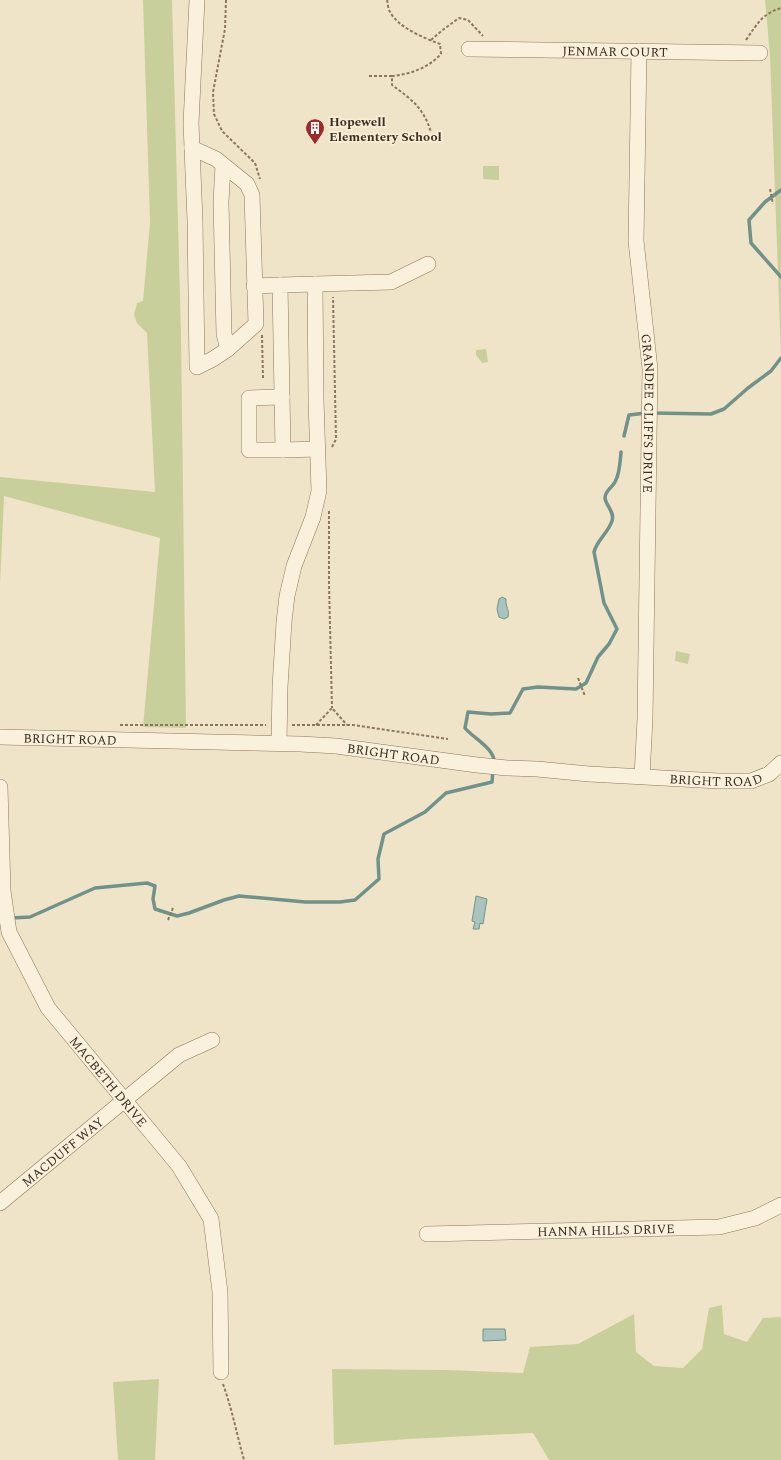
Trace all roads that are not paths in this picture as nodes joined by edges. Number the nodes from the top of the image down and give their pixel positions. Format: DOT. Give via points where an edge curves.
graph roads {
  1 [pos="198,0"];
  2 [pos="469,49"];
  3 [pos="639,51"];
  4 [pos="760,53"];
  5 [pos="192,148"];
  6 [pos="222,164"];
  7 [pos="428,264"];
  8 [pos="315,284"];
  9 [pos="280,285"];
  10 [pos="254,286"];
  11 [pos="228,349"];
  12 [pos="282,397"];
  13 [pos="318,449"];
  14 [pos="283,450"];
  15 [pos="0,737"];
  16 [pos="279,743"];
  17 [pos="781,763"];
  18 [pos="642,776"];
  19 [pos="0,787"];
  20 [pos="212,1040"];
  21 [pos="124,1100"];
  22 [pos="0,1203"];
  23 [pos="781,1205"];
  24 [pos="427,1234"];
  25 [pos="221,1372"];
  1 -- 5 [label="street" via="191,123"];
  2 -- 3 [label="street, JENMAR COURT"];
  3 -- 4 [label="street, JENMAR COURT"];
  3 -- 18 [label="street, GRANDEE CLIFFS DRIVE" via="636,241 650,369"];
  5 -- 6 [label="street"];
  5 -- 11 [label="street" via="197,367"];
  6 -- 10 [label="street" via="247,184 252,195"];
  6 -- 11 [label="street" via="224,334"];
  7 -- 8 [label="street" via="391,282"];
  8 -- 9 [label="street"];
  8 -- 13 [label="street"];
  9 -- 10 [label="street"];
  9 -- 12 [label="street"];
  10 -- 11 [label="street" via="256,324"];
  12 -- 14 [label="street"];
  12 -- 14 [label="street" via="248,398 250,450"];
  13 -- 14 [label="street"];
  13 -- 16 [label="street" via="319,490 313,517 294,566 287,596 280,687"];
  15 -- 16 [label="street, BRIGHT ROAD"];
  16 -- 18 [label="street, BRIGHT ROAD" via="336,746 507,768"];
  17 -- 18 [label="street, BRIGHT ROAD" via="769,774 751,781"];
  19 -- 21 [label="street, MACBETH DRIVE" via="3,891 9,932 48,1008"];
  20 -- 21 [label="street, MACDUFF WAY" via="180,1055"];
  21 -- 22 [label="street, MACDUFF WAY"];
  21 -- 25 [label="street, MACBETH DRIVE" via="179,1166 211,1219 220,1292"];
  23 -- 24 [label="street, HANNA HILLS DRIVE" via="755,1218 720,1227"];
}
